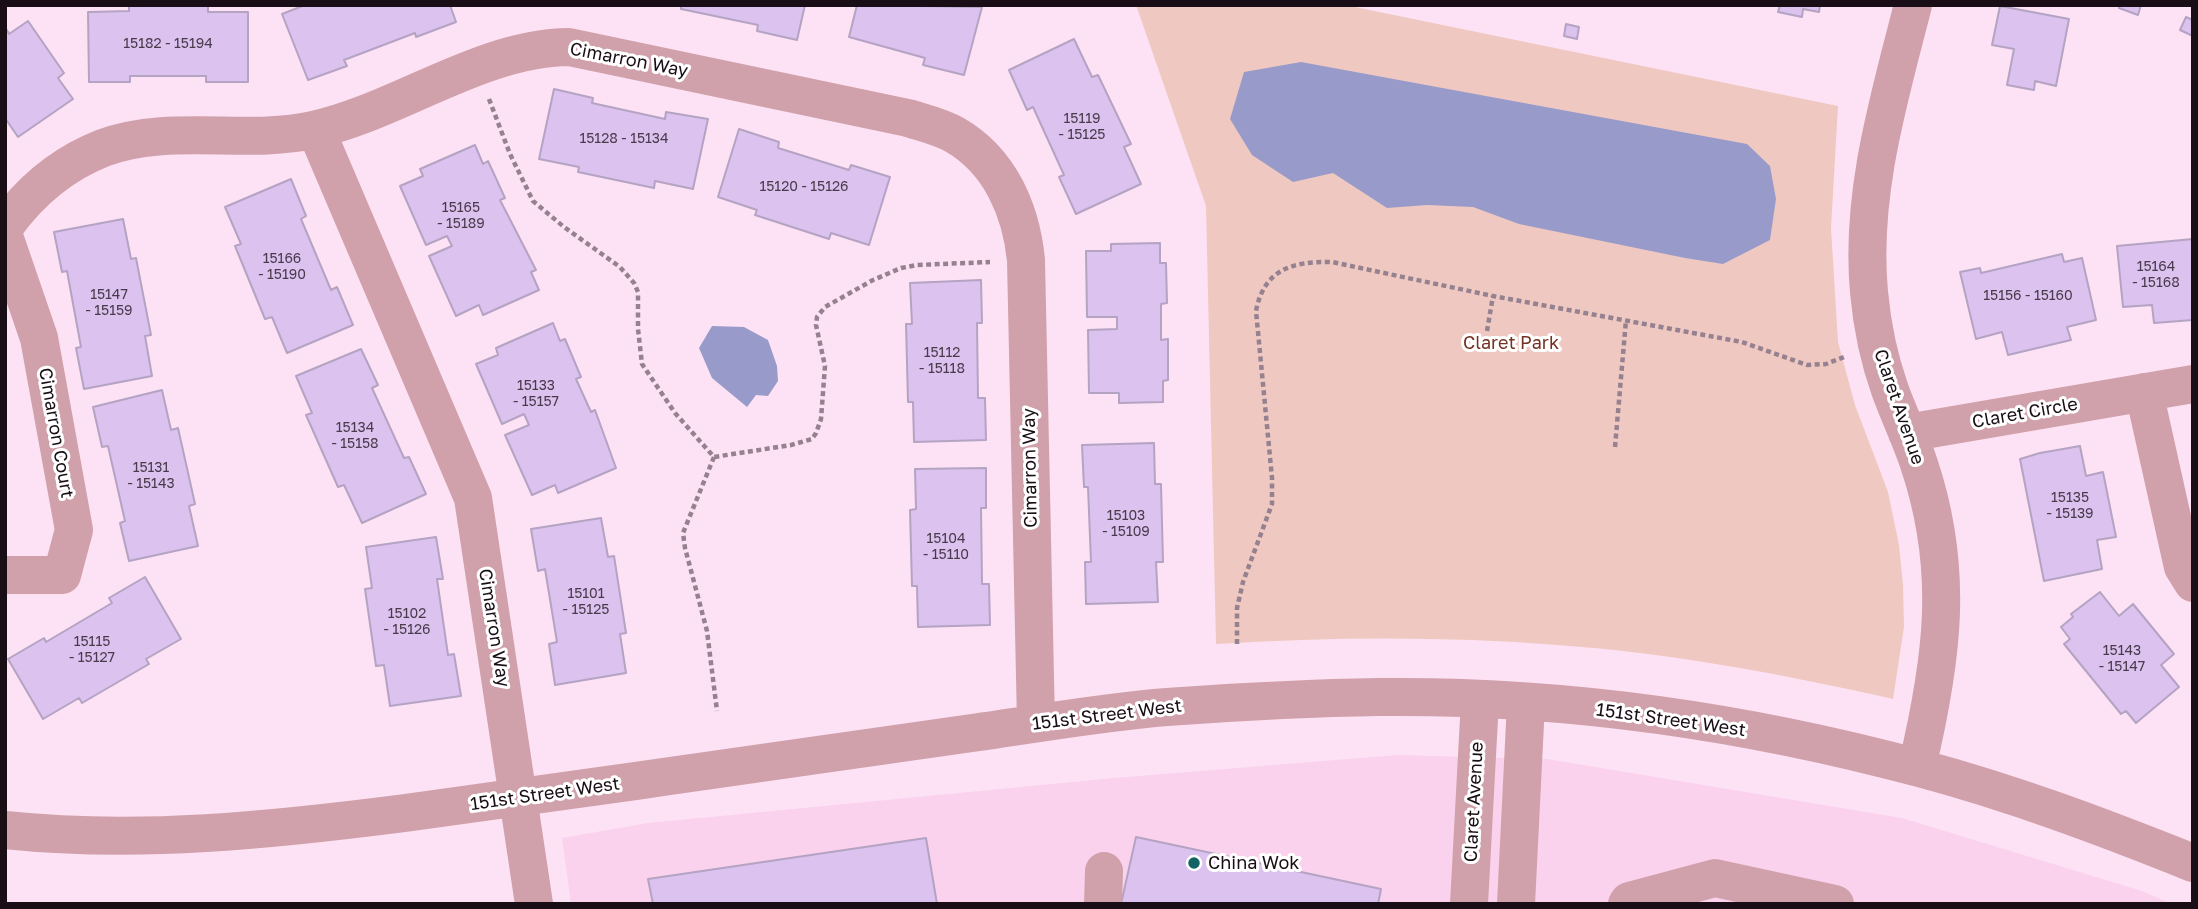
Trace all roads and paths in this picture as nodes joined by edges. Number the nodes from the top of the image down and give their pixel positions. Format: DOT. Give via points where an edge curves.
graph roads {
  1 [pos="1913,5"];
  2 [pos="476,68"];
  3 [pos="316,130"];
  4 [pos="5,226"];
  5 [pos="5,239"];
  6 [pos="1026,260"];
  7 [pos="1493,296"];
  8 [pos="1626,320"];
  9 [pos="1487,331"];
  10 [pos="1848,355"];
  11 [pos="2193,384"];
  12 [pos="2144,392"];
  13 [pos="1907,433"];
  14 [pos="1615,447"];
  15 [pos="714,457"];
  16 [pos="5,575"];
  17 [pos="2193,583"];
  18 [pos="1237,644"];
  19 [pos="1480,700"];
  20 [pos="1526,703"];
  21 [pos="717,711"];
  22 [pos="1036,723"];
  23 [pos="1917,767"];
  24 [pos="519,798"];
  25 [pos="5,830"];
  26 [pos="2193,863"];
  27 [pos="534,904"];
  28 [pos="1469,904"];
  29 [pos="1516,904"];
  30 [pos="1627,904"];
  31 [pos="1835,904"];
  1 -- 13 [label="street, Claret Avenue" via="1877,154 1868,221 1869,291 1880,358"];
  2 -- 3 [label="street, Cimarron Way"];
  2 -- 6 [label="street, Cimarron Way" via="547,47 569,47 933,126 975,149 1006,188 1017,210"];
  2 -- 15 [label="path" via="533,201 635,283 642,364 675,413"];
  3 -- 4 [label="street" via="268,137 172,136 106,147 47,180"];
  3 -- 24 [label="street, Cimarron Way" via="473,498"];
  5 -- 16 [label="street, Cimarron Court" via="38,338 74,530 62,575"];
  6 -- 15 [label="path" via="909,267 837,299 817,317 825,366 822,411 812,439"];
  6 -- 22 [label="street, Cimarron Way"];
  7 -- 8 [label="path"];
  7 -- 9 [label="path"];
  7 -- 18 [label="path" via="1332,262 1310,261 1285,268 1270,279 1259,295 1256,311 1272,504 1243,582"];
  8 -- 10 [label="path" via="1742,342 1807,365 1826,364"];
  8 -- 14 [label="path"];
  11 -- 12 [label="street, Claret Circle"];
  12 -- 13 [label="street, Claret Circle"];
  12 -- 17 [label="street" via="2183,567"];
  13 -- 23 [label="street, Claret Avenue" via="1929,500 1942,594 1936,677"];
  15 -- 21 [label="path" via="683,533 707,631"];
  19 -- 20 [label="street, 151st Street West"];
  19 -- 22 [label="street, 151st Street West" via="1257,701 1160,707"];
  19 -- 28 [label="street, Claret Avenue"];
  20 -- 23 [label="street, 151st Street West" via="1700,722"];
  20 -- 29 [label="street"];
  22 -- 24 [label="street, 151st Street West"];
  23 -- 26 [label="street, 151st Street West" via="2105,827"];
  24 -- 25 [label="street, 151st Street West" via="224,833"];
  24 -- 27 [label="street, Cimarron Way"];
  30 -- 31 [label="street" via="1715,878"];
}
